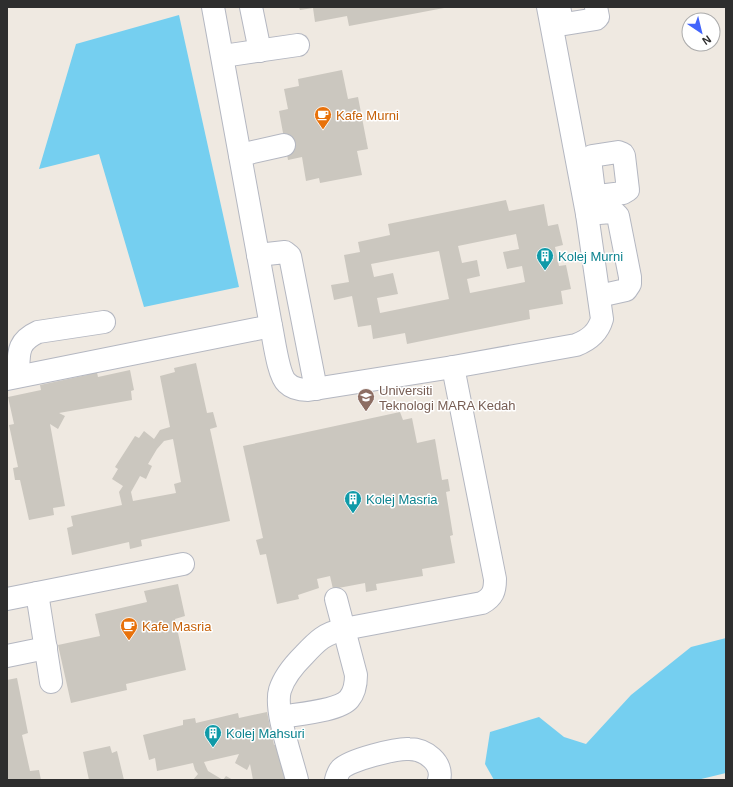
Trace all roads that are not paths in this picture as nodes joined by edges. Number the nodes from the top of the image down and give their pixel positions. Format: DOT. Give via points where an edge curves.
graph roads {
  1 [pos="213,7"];
  2 [pos="251,7"];
  3 [pos="596,7"];
  4 [pos="555,8"];
  5 [pos="298,45"];
  6 [pos="260,51"];
  7 [pos="223,56"];
  8 [pos="284,145"];
  9 [pos="240,155"];
  10 [pos="626,174"];
  11 [pos="587,182"];
  12 [pos="587,214"];
  13 [pos="258,255"];
  14 [pos="599,296"];
  15 [pos="104,322"];
  16 [pos="271,326"];
  17 [pos="454,367"];
  18 [pos="13,377"];
  19 [pos="316,389"];
  20 [pos="183,564"];
  21 [pos="37,593"];
  22 [pos="7,599"];
  23 [pos="336,599"];
  24 [pos="344,629"];
  25 [pos="46,648"];
  26 [pos="7,656"];
  27 [pos="51,682"];
  28 [pos="281,717"];
  29 [pos="297,780"];
  30 [pos="336,780"];
  31 [pos="439,780"];
  1 -- 7 [label="street"];
  2 -- 6 [label="street"];
  3 -- 4 [label="street" via="596,19 566,24"];
  4 -- 11 [label="street"];
  5 -- 6 [label="street"];
  6 -- 7 [label="street"];
  7 -- 9 [label="street"];
  8 -- 9 [label="street"];
  9 -- 13 [label="street"];
  10 -- 11 [label="street"];
  11 -- 12 [label="street"];
  12 -- 14 [label="street"];
  12 -- 14 [label="street" via="611,212 618,216 630,277 630,284 626,290"];
  13 -- 16 [label="street"];
  13 -- 19 [label="street" via="285,252 290,256"];
  14 -- 17 [label="street" via="601,325 592,337 584,342"];
  15 -- 18 [label="street" via="38,332 30,336 22,341"];
  16 -- 18 [label="street"];
  16 -- 19 [label="street" via="282,374 287,383 300,390"];
  17 -- 19 [label="street"];
  17 -- 24 [label="street" via="495,589 492,596 482,603"];
  20 -- 21 [label="street"];
  21 -- 22 [label="street"];
  21 -- 25 [label="street"];
  23 -- 24 [label="street"];
  24 -- 28 [label="street" via="320,638 300,658 279,691"];
  24 -- 28 [label="street" via="356,675 356,687 349,700 337,707"];
  25 -- 26 [label="street"];
  25 -- 27 [label="street"];
  28 -- 29 [label="street"];
  30 -- 31 [label="street" via="340,770 348,763 409,748 425,753 436,761 441,773"];
}
